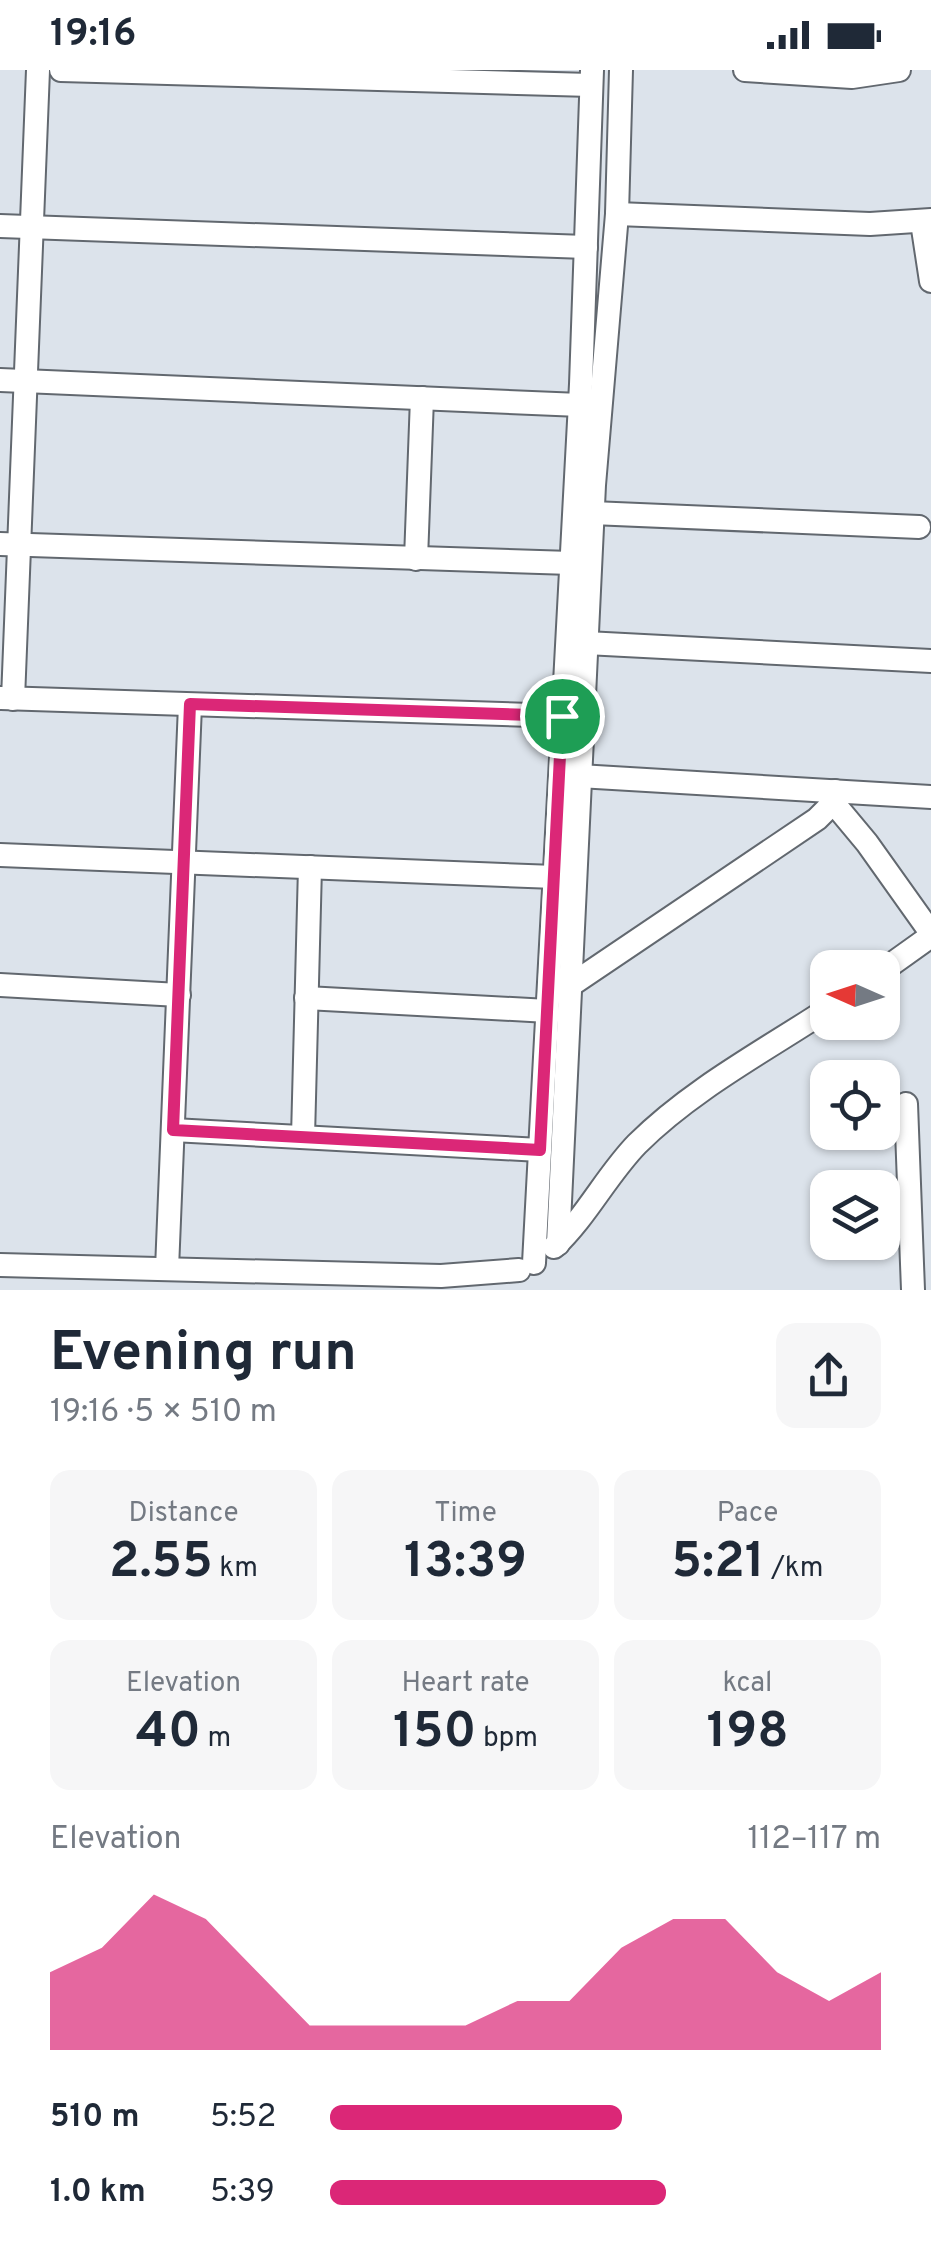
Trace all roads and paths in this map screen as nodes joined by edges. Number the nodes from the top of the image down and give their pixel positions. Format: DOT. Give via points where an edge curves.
graph roads {
  1 [pos="38,70"];
  2 [pos="61,70"];
  3 [pos="622,70"];
  4 [pos="746,70"];
  5 [pos="899,70"];
  6 [pos="592,78"];
  7 [pos="617,214"];
  8 [pos="927,221"];
  9 [pos="0,226"];
  10 [pos="32,228"];
  11 [pos="586,247"];
  12 [pos="931,282"];
  13 [pos="0,380"];
  14 [pos="26,380"];
  15 [pos="422,398"];
  16 [pos="580,405"];
  17 [pos="592,513"];
  18 [pos="920,527"];
  19 [pos="10,544"];
  20 [pos="416,558"];
  21 [pos="571,563"];
  22 [pos="586,643"];
  23 [pos="931,661"];
  24 [pos="7,698"];
  25 [pos="190,704"];
  26 [pos="562,716"];
  27 [pos="579,776"];
  28 [pos="833,796"];
  29 [pos="931,797"];
  30 [pos="0,856"];
  31 [pos="185,862"];
  32 [pos="310,867"];
  33 [pos="554,877"];
  34 [pos="931,935"];
  35 [pos="900,958"];
  36 [pos="0,986"];
  37 [pos="568,988"];
  38 [pos="179,995"];
  39 [pos="306,998"];
  40 [pos="548,1011"];
  41 [pos="810,1021"];
  42 [pos="906,1104"];
  43 [pos="173,1130"];
  44 [pos="302,1137"];
  45 [pos="540,1150"];
  46 [pos="558,1244"];
  47 [pos="0,1266"];
  48 [pos="527,1266"];
  49 [pos="167,1269"];
  50 [pos="919,1282"];
  51 [pos="494,1290"];
  1 -- 10 [label="street"];
  2 -- 6 [label="street"];
  3 -- 7 [label="street"];
  4 -- 5 [label="street" via="852,77"];
  6 -- 11 [label="street"];
  7 -- 8 [label="street"];
  7 -- 17 [label="street"];
  8 -- 12 [label="street"];
  9 -- 10 [label="street"];
  10 -- 11 [label="street"];
  10 -- 14 [label="street"];
  11 -- 16 [label="street"];
  13 -- 14 [label="street"];
  14 -- 15 [label="street"];
  14 -- 19 [label="street"];
  15 -- 16 [label="street"];
  15 -- 20 [label="street"];
  16 -- 21 [label="street"];
  17 -- 18 [label="street"];
  17 -- 22 [label="street"];
  19 -- 20 [label="street"];
  19 -- 24 [label="street"];
  20 -- 21 [label="street"];
  21 -- 26 [label="street"];
  22 -- 23 [label="street"];
  22 -- 27 [label="street"];
  24 -- 25 [label="street"];
  25 -- 26 [label="street"];
  25 -- 31 [label="street"];
  26 -- 33 [label="street"];
  27 -- 28 [label="street"];
  27 -- 37 [label="street"];
  28 -- 29 [label="street"];
  28 -- 34 [label="street"];
  28 -- 37 [label="street" via="800,832"];
  30 -- 31 [label="street"];
  31 -- 32 [label="street"];
  31 -- 38 [label="street"];
  32 -- 33 [label="street"];
  32 -- 39 [label="street"];
  33 -- 40 [label="street"];
  34 -- 35 [label="street"];
  36 -- 38 [label="street"];
  37 -- 46 [label="street"];
  38 -- 43 [label="street"];
  39 -- 40 [label="street"];
  39 -- 44 [label="street"];
  40 -- 45 [label="street"];
  41 -- 46 [label="street" via="649,1134"];
  42 -- 50 [label="street"];
  43 -- 44 [label="street"];
  43 -- 49 [label="street"];
  44 -- 45 [label="street"];
  45 -- 48 [label="street"];
  46 -- 48 [label="street"];
  47 -- 49 [label="street"];
  48 -- 49 [label="street" via="441,1276"];
  48 -- 51 [label="street"];
}
